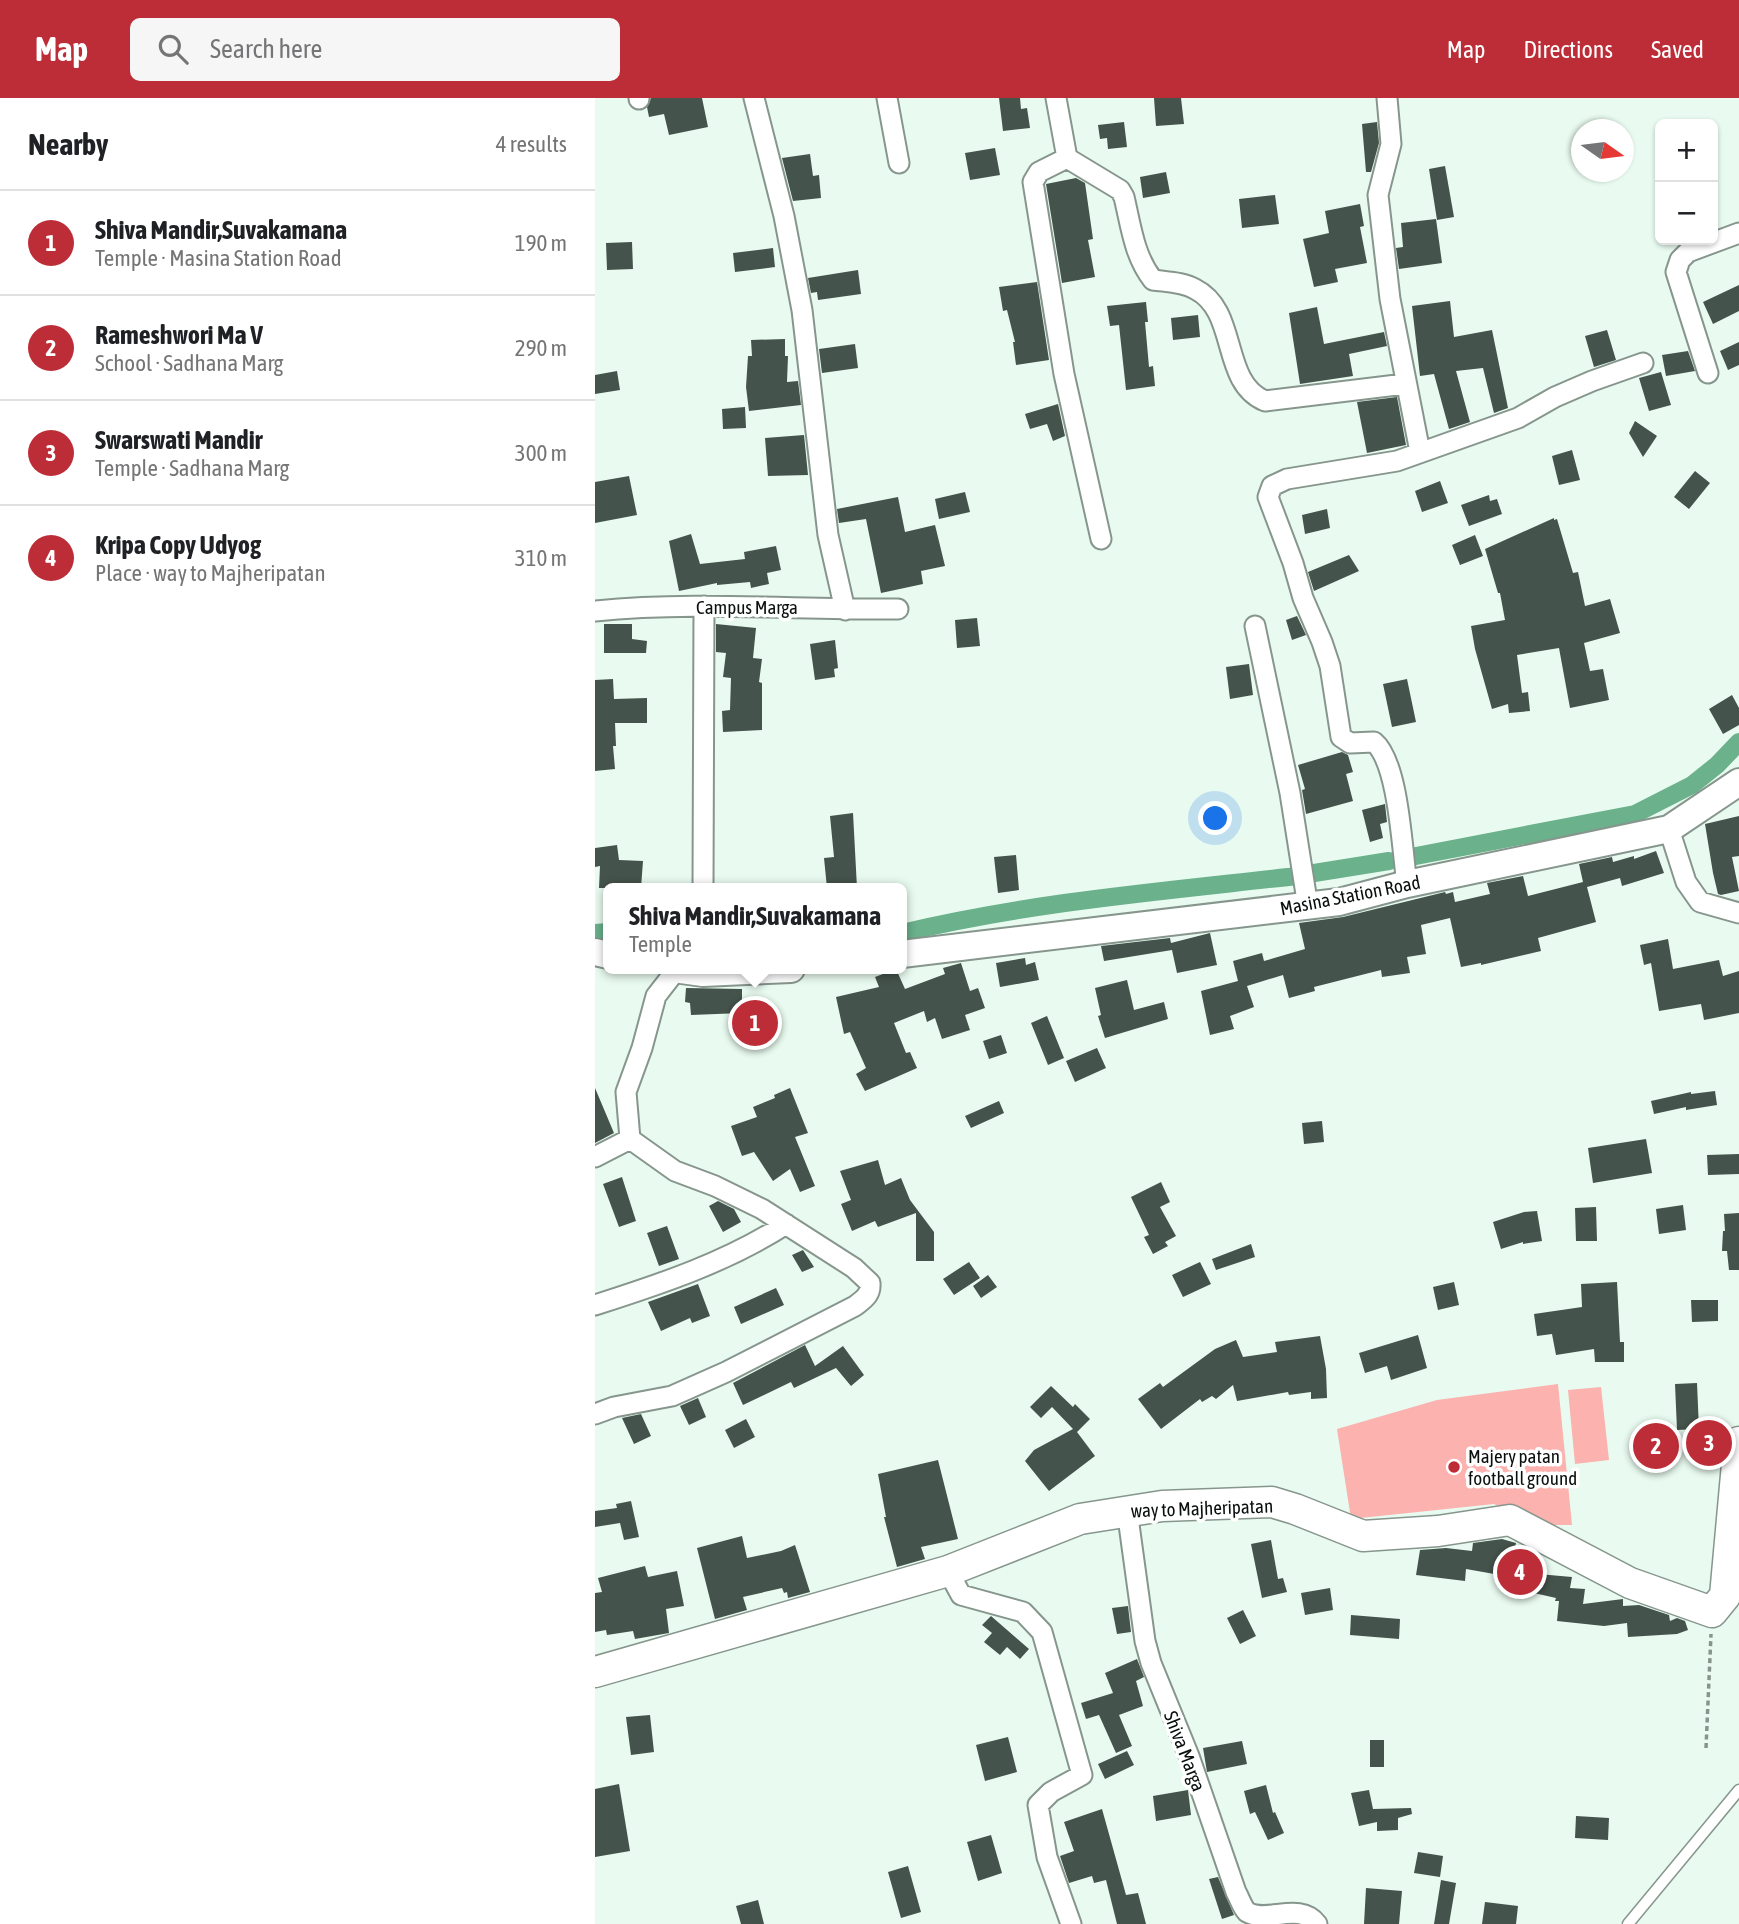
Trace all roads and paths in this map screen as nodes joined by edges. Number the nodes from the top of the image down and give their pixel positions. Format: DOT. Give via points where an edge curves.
graph roads {
  1 [pos="754,98"];
  2 [pos="887,98"];
  3 [pos="1056,98"];
  4 [pos="1387,98"];
  5 [pos="1067,158"];
  6 [pos="899,163"];
  7 [pos="1739,233"];
  8 [pos="1643,363"];
  9 [pos="1708,373"];
  10 [pos="1405,384"];
  11 [pos="1420,452"];
  12 [pos="1101,539"];
  13 [pos="704,606"];
  14 [pos="898,609"];
  15 [pos="845,610"];
  16 [pos="595,611"];
  17 [pos="1255,626"];
  18 [pos="1739,782"];
  19 [pos="1669,829"];
  20 [pos="703,883"];
  21 [pos="1407,884"];
  22 [pos="1308,906"];
  23 [pos="1739,913"];
  24 [pos="907,953"];
  25 [pos="671,974"];
  26 [pos="630,1139"];
  27 [pos="595,1157"];
  28 [pos="786,1224"];
  29 [pos="595,1305"];
  30 [pos="595,1415"];
  31 [pos="1739,1442"];
  32 [pos="1127,1510"];
  33 [pos="948,1570"];
  34 [pos="1712,1612"];
  35 [pos="595,1672"];
  36 [pos="1706,1748"];
  37 [pos="1739,1790"];
  38 [pos="1072,1924"];
  39 [pos="1317,1924"];
  40 [pos="1628,1924"];
  1 -- 15 [label="street" via="802,310 828,535"];
  2 -- 6 [label="street"];
  3 -- 5 [label="street"];
  4 -- 10 [label="street" via="1391,144 1378,195"];
  5 -- 10 [label="street" via="1120,190 1137,251 1153,280 1181,284 1205,295 1219,316 1244,386 1253,396 1265,401"];
  5 -- 12 [label="street" via="1039,172 1033,182 1064,374"];
  7 -- 9 [label="street" via="1688,252 1676,272"];
  8 -- 11 [label="street" via="1580,386 1518,418"];
  10 -- 11 [label="street"];
  11 -- 21 [label="street" via="1397,461 1287,479 1272,486 1268,497 1322,642 1341,737 1350,743 1374,742 1390,773"];
  13 -- 15 [label="street, Campus Marga"];
  13 -- 16 [label="street, Campus Marga"];
  13 -- 20 [label="street"];
  14 -- 15 [label="street, Campus Marga"];
  17 -- 22 [label="street"];
  18 -- 19 [label="street, Masina Station Road"];
  19 -- 21 [label="street, Masina Station Road"];
  19 -- 23 [label="street" via="1686,882 1700,902"];
  21 -- 22 [label="street, Masina Station Road"];
  22 -- 24 [label="street, Masina Station Road"];
  25 -- 26 [label="street" via="656,996 626,1092"];
  26 -- 27 [label="street"];
  26 -- 28 [label="street" via="675,1171 715,1186"];
  28 -- 29 [label="street" via="722,1260"];
  28 -- 30 [label="street" via="864,1276 870,1283 868,1296 815,1328 672,1396"];
  31 -- 34 [label="main road" via="1725,1596"];
  32 -- 33 [label="main road, way to Majheripatan" via="1080,1519"];
  32 -- 34 [label="main road, way to Majheripatan" via="1272,1502 1363,1536 1510,1520 1630,1583"];
  32 -- 39 [label="street, Shiva Marga" via="1151,1662 1236,1892 1246,1911 1257,1918 1292,1915 1309,1917"];
  33 -- 35 [label="main road, way to Majheripatan"];
  33 -- 38 [label="street" via="961,1595 1023,1612 1042,1632 1083,1776 1038,1805 1047,1857"];
  34 -- 36 [label="path"];
  37 -- 40 [label="lane"];
}
